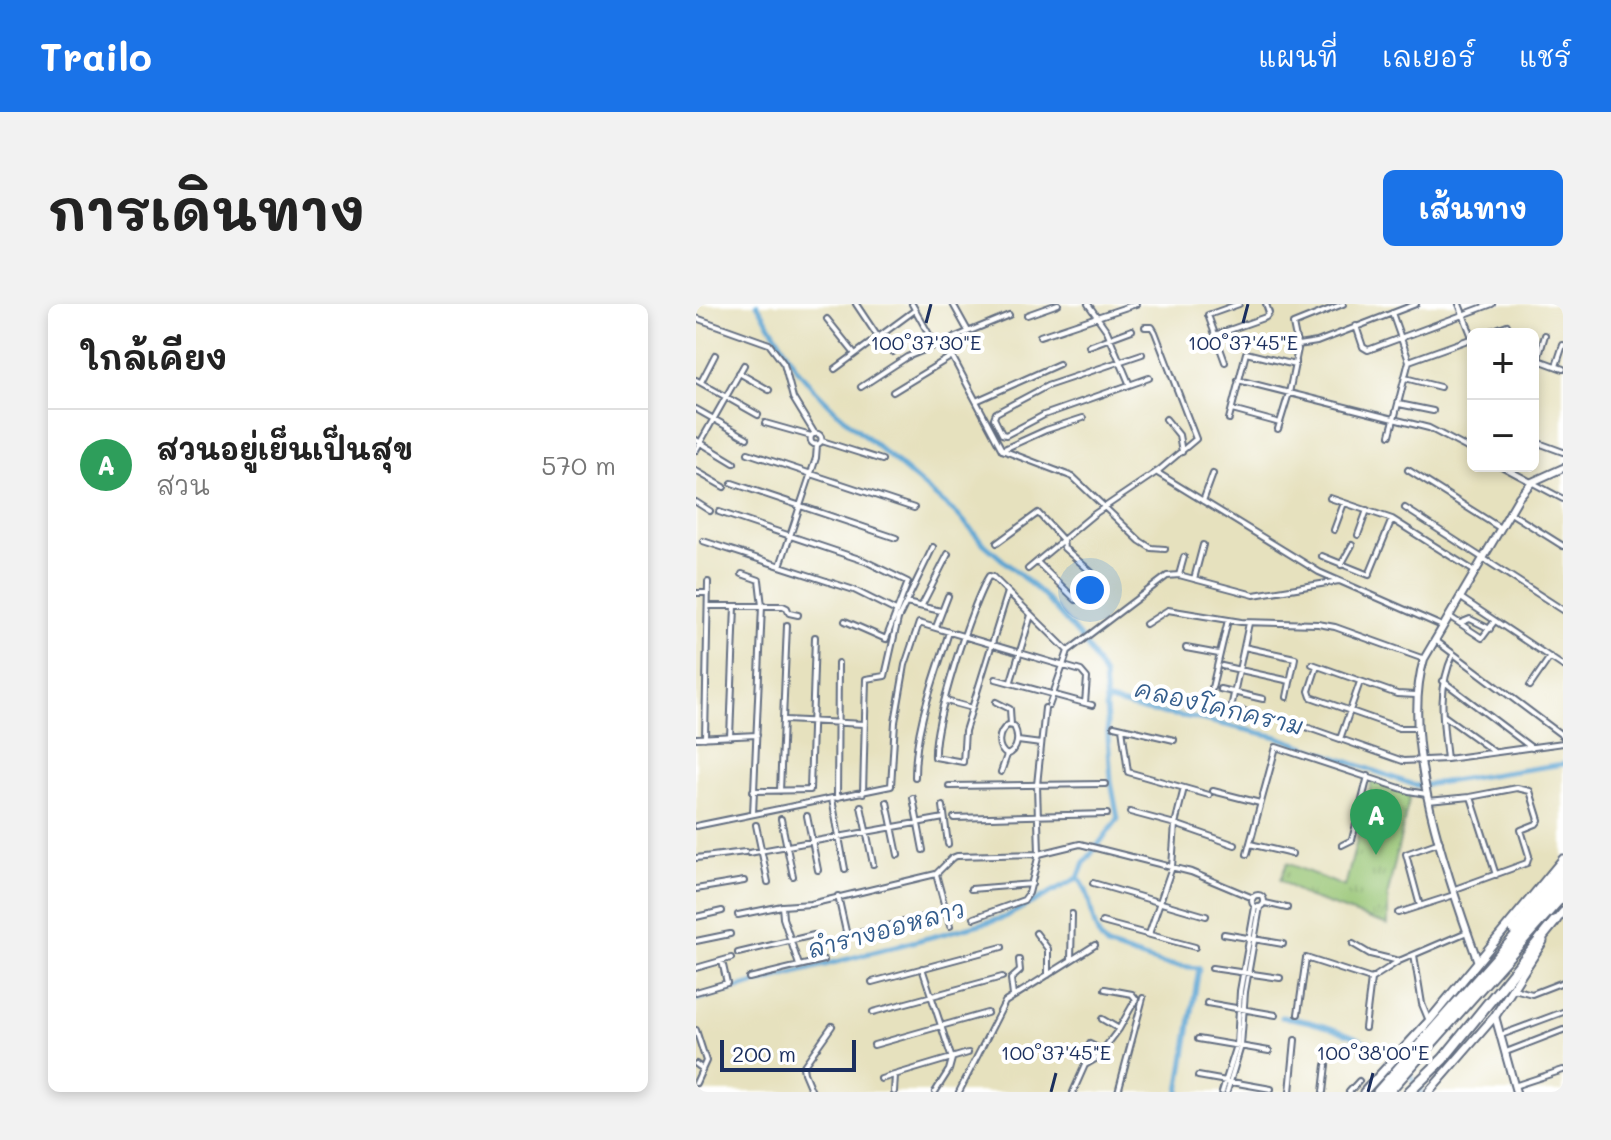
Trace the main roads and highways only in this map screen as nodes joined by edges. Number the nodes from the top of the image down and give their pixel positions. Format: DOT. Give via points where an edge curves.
graph roads {
  1 [pos="1563,859"];
  2 [pos="1563,870"];
  3 [pos="1563,883"];
  4 [pos="1563,895"];
  5 [pos="1563,912"];
  6 [pos="1555,921"];
  7 [pos="1492,962"];
  8 [pos="1415,1087"];
  9 [pos="1364,1092"];
  10 [pos="1378,1092"];
  11 [pos="1388,1092"];
  12 [pos="1429,1092"];
  1 -- 9 [label="main road"];
  2 -- 7 [label="highway"];
  3 -- 7 [label="highway"];
  4 -- 11 [label="highway"];
  5 -- 6 [label="main road"];
  6 -- 8 [label="highway"];
  6 -- 12 [label="main road" via="1495,1016"];
  7 -- 10 [label="highway"];
}
